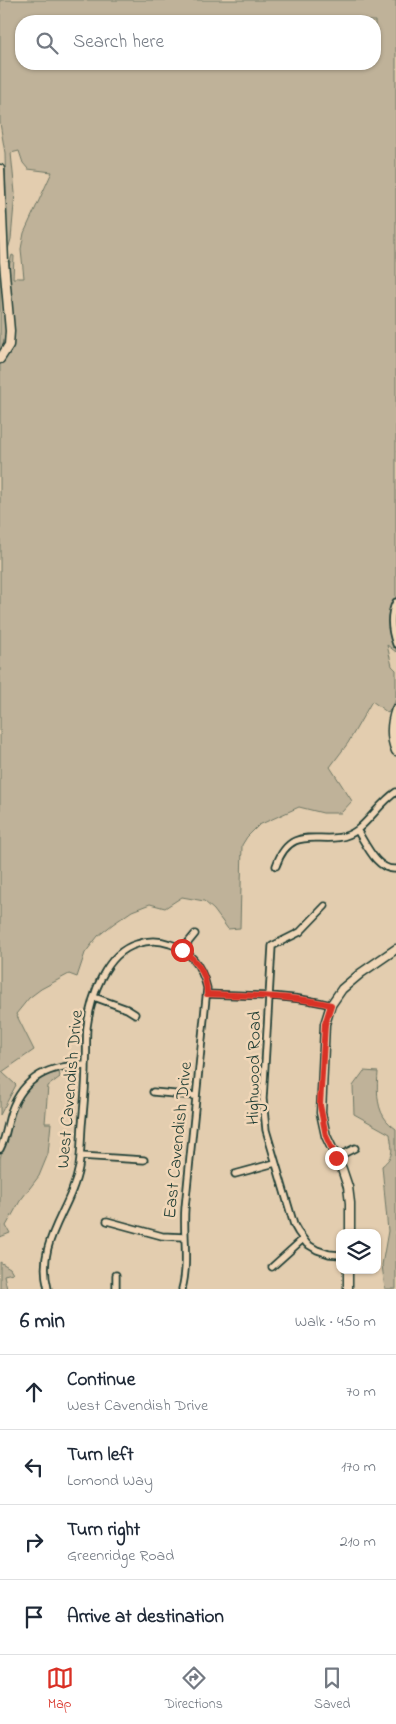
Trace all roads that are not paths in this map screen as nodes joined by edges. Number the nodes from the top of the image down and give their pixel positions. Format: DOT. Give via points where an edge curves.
graph roads {
  1 [pos="0,169"];
  2 [pos="0,359"];
  3 [pos="396,602"];
  4 [pos="396,644"];
  5 [pos="396,709"];
  6 [pos="394,734"];
  7 [pos="396,751"];
  8 [pos="396,792"];
  9 [pos="357,830"];
  10 [pos="276,866"];
  11 [pos="396,869"];
  12 [pos="325,906"];
  13 [pos="195,934"];
  14 [pos="396,949"];
  15 [pos="182,950"];
  16 [pos="207,994"];
  17 [pos="94,997"];
  18 [pos="269,997"];
  19 [pos="331,1005"];
  20 [pos="135,1014"];
  21 [pos="86,1065"];
  22 [pos="153,1092"];
  23 [pos="196,1096"];
  24 [pos="356,1148"];
  25 [pos="0,1149"];
  26 [pos="80,1156"];
  27 [pos="336,1158"];
  28 [pos="144,1160"];
  29 [pos="275,1163"];
  30 [pos="235,1174"];
  31 [pos="108,1221"];
  32 [pos="350,1229"];
  33 [pos="184,1237"];
  34 [pos="303,1239"];
  35 [pos="336,1255"];
  36 [pos="272,1268"];
  37 [pos="348,1274"];
  38 [pos="116,1275"];
  39 [pos="48,1289"];
  40 [pos="116,1289"];
  41 [pos="182,1289"];
  42 [pos="348,1289"];
  1 -- 2 [label="street" via="10,331 9,346"];
  3 -- 4 [label="street" via="391,618"];
  5 -- 6 [label="street" via="392,721"];
  6 -- 7 [label="street"];
  8 -- 9 [label="street"];
  9 -- 10 [label="street" via="341,837 309,837 294,841 279,856"];
  9 -- 11 [label="street" via="381,866"];
  12 -- 18 [label="street, Highwood Road" via="300,932 272,946"];
  13 -- 15 [label="street"];
  14 -- 19 [label="street" via="347,983"];
  15 -- 16 [label="street, West Cavendish Drive" via="203,972"];
  15 -- 17 [label="street, West Cavendish Drive" via="156,941 124,949 108,966"];
  16 -- 18 [label="street"];
  16 -- 23 [label="street, East Cavendish Drive"];
  17 -- 20 [label="street"];
  17 -- 21 [label="street, West Cavendish Drive" via="87,1029"];
  18 -- 19 [label="street"];
  18 -- 29 [label="street, Highwood Road" via="263,1099 266,1130"];
  19 -- 27 [label="street" via="325,1024 320,1105 326,1136"];
  21 -- 25 [label="street" via="52,1069 26,1085 11,1112"];
  21 -- 26 [label="street, West Cavendish Drive"];
  22 -- 23 [label="street"];
  23 -- 33 [label="street, East Cavendish Drive"];
  24 -- 27 [label="street"];
  26 -- 28 [label="street"];
  26 -- 39 [label="street, West Cavendish Drive" via="72,1190 48,1243 45,1267"];
  27 -- 32 [label="street" via="348,1187"];
  29 -- 30 [label="street"];
  29 -- 34 [label="street, Highwood Road" via="294,1225"];
  31 -- 33 [label="street" via="162,1236"];
  33 -- 41 [label="street, East Cavendish Drive"];
  34 -- 35 [label="street, Highwood Road" via="317,1250"];
  34 -- 36 [label="street"];
  37 -- 42 [label="street"];
  38 -- 40 [label="street"];
}
